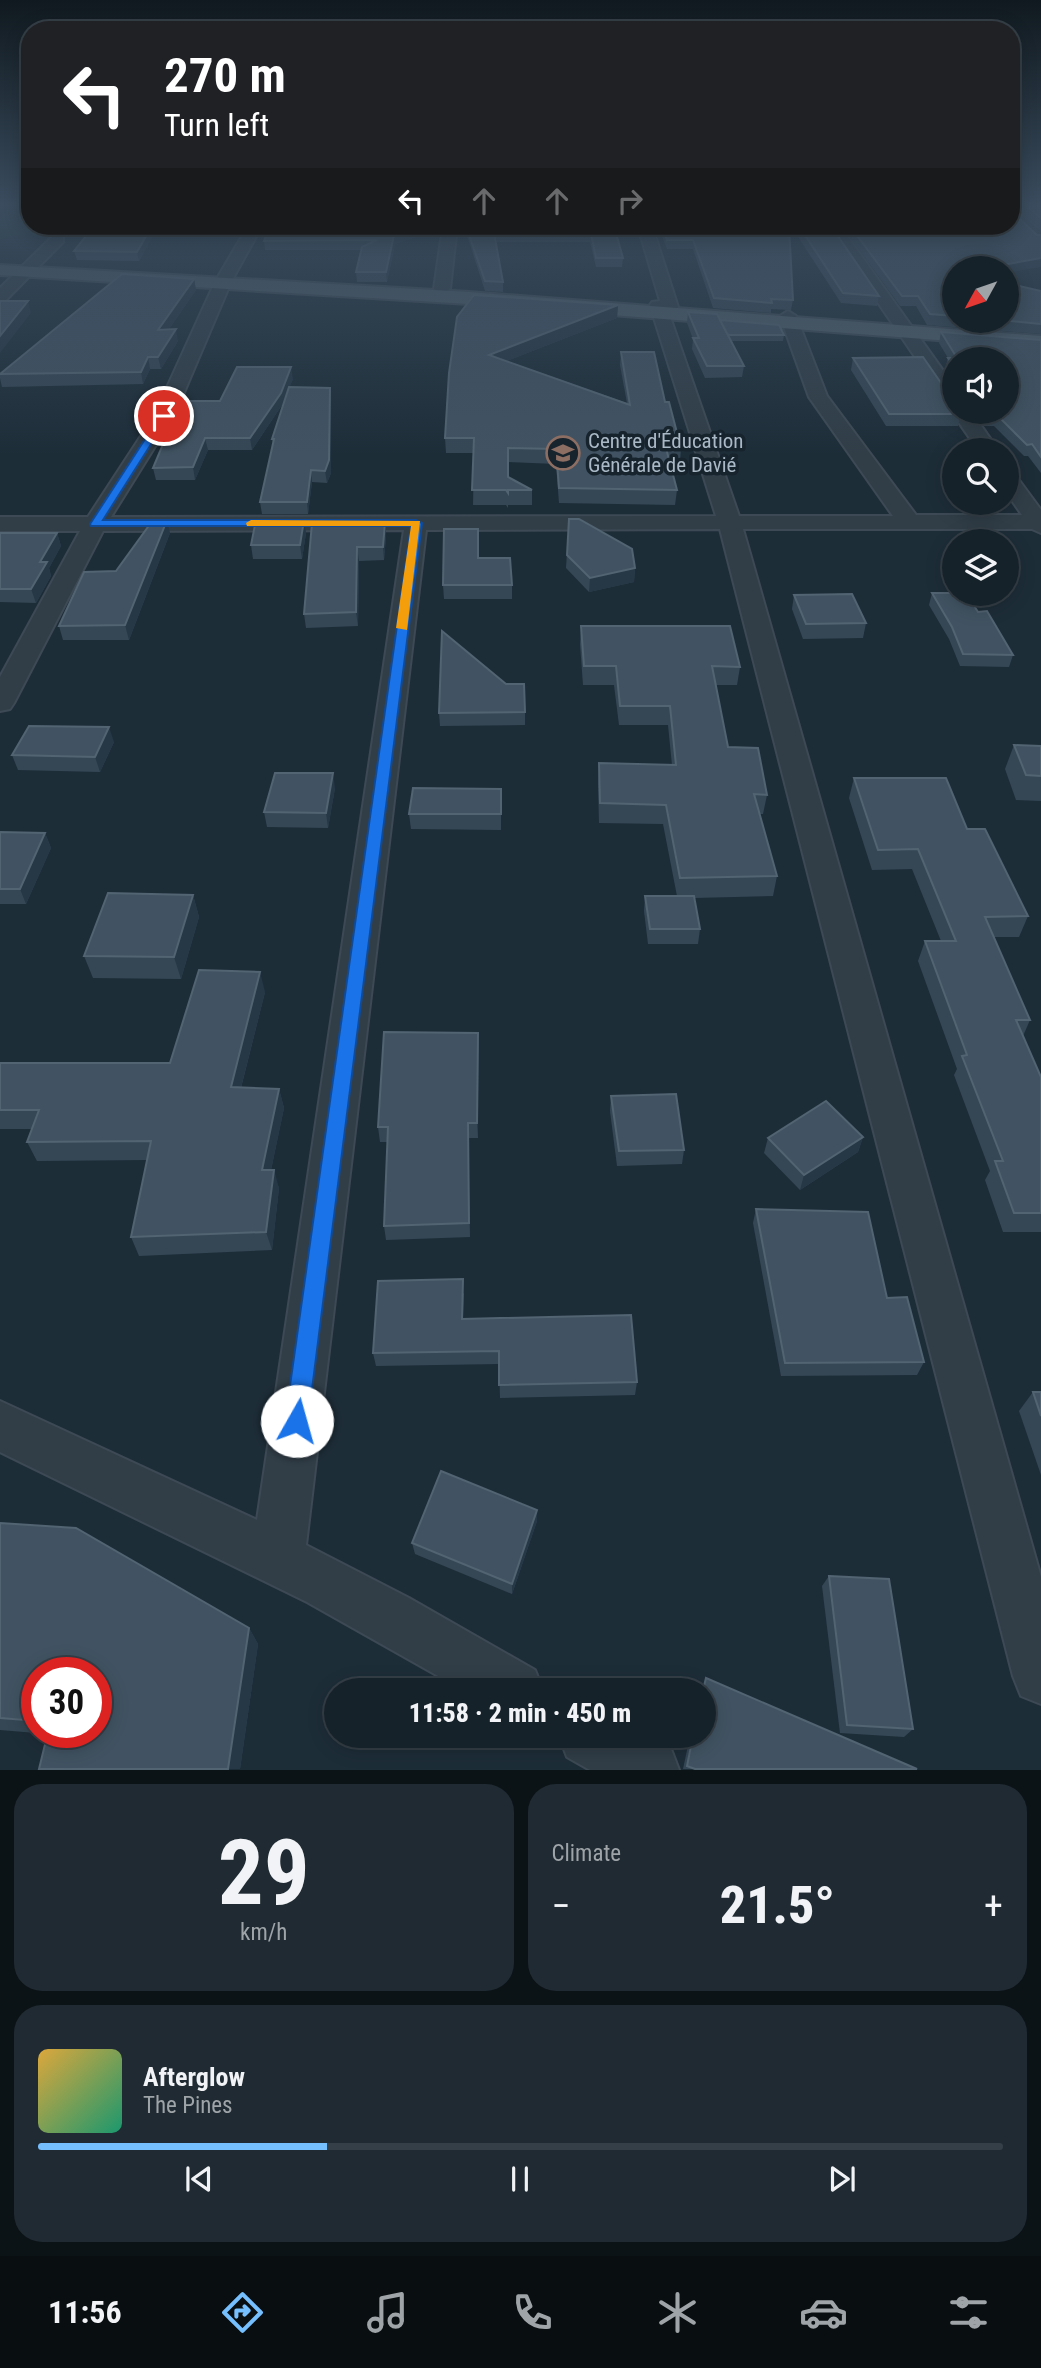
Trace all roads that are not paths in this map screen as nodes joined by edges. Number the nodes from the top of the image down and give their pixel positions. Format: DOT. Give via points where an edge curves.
graph roads {
  1 [pos="220,290"];
  2 [pos="385,290"];
  3 [pos="449,290"];
  4 [pos="659,290"];
  5 [pos="877,290"];
  6 [pos="663,308"];
  7 [pos="789,320"];
  8 [pos="904,328"];
  9 [pos="1041,336"];
  10 [pos="1041,342"];
  11 [pos="942,383"];
  12 [pos="1019,494"];
  13 [pos="909,522"];
  14 [pos="416,523"];
  15 [pos="727,523"];
  16 [pos="1040,523"];
  17 [pos="0,524"];
  18 [pos="95,524"];
  19 [pos="0,704"];
  20 [pos="0,1426"];
  21 [pos="278,1557"];
  22 [pos="1041,1676"];
  23 [pos="496,1678"];
  24 [pos="611,1748"];
  25 [pos="650,1769"];
  1 -- 18 [label="street" via="164,416"];
  2 -- 6 [label="main road"];
  3 -- 6 [label="main road"];
  4 -- 6 [label="street"];
  5 -- 8 [label="street"];
  6 -- 7 [label="main road"];
  6 -- 15 [label="street"];
  7 -- 8 [label="main road"];
  7 -- 13 [label="street" via="818,397"];
  8 -- 9 [label="main road"];
  8 -- 10 [label="main road"];
  8 -- 11 [label="street"];
  12 -- 16 [label="street"];
  13 -- 15 [label="street"];
  13 -- 16 [label="street"];
  14 -- 15 [label="street"];
  14 -- 18 [label="street"];
  14 -- 21 [label="street"];
  15 -- 22 [label="street"];
  17 -- 18 [label="street"];
  18 -- 19 [label="street"];
  20 -- 21 [label="street"];
  21 -- 23 [label="street"];
  24 -- 25 [label="street"];
}
